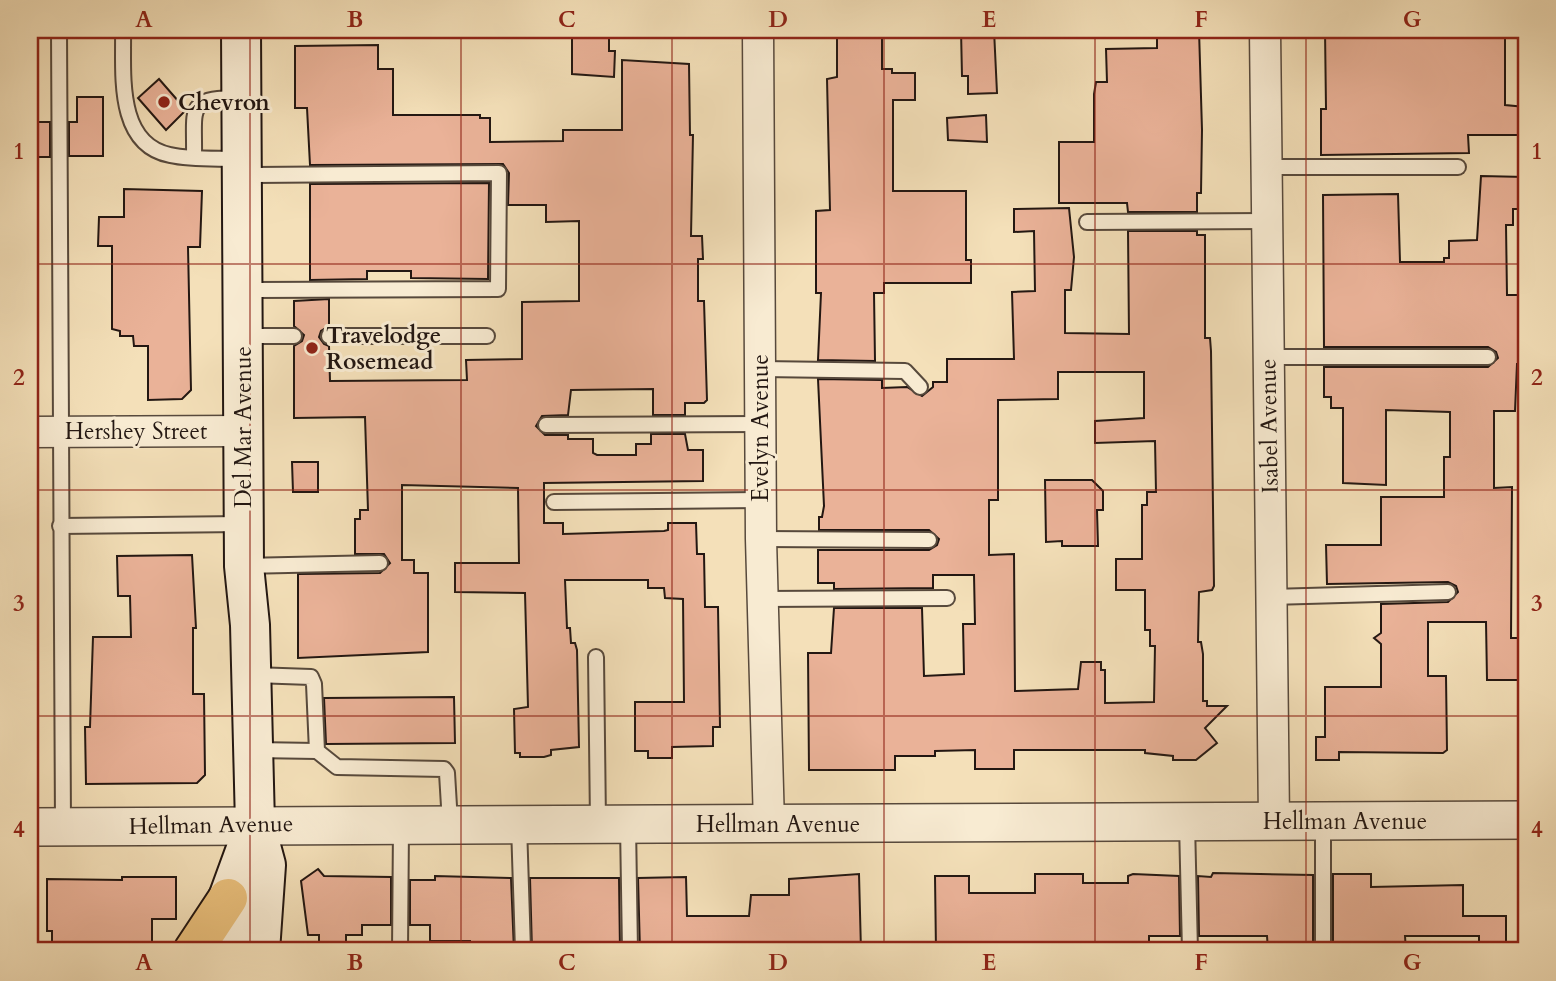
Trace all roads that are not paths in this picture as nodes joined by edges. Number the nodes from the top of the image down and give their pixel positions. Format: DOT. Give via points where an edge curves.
graph roads {
  1 [pos="59,30"];
  2 [pos="123,30"];
  3 [pos="241,30"];
  4 [pos="758,30"];
  5 [pos="1265,30"];
  6 [pos="241,98"];
  7 [pos="194,157"];
  8 [pos="242,167"];
  9 [pos="1266,167"];
  10 [pos="1458,167"];
  11 [pos="1267,221"];
  12 [pos="1087,222"];
  13 [pos="242,290"];
  14 [pos="243,336"];
  15 [pos="294,336"];
  16 [pos="329,336"];
  17 [pos="487,336"];
  18 [pos="1488,357"];
  19 [pos="1269,358"];
  20 [pos="760,369"];
  21 [pos="920,387"];
  22 [pos="760,424"];
  23 [pos="545,425"];
  24 [pos="243,430"];
  25 [pos="30,432"];
  26 [pos="59,432"];
  27 [pos="761,500"];
  28 [pos="554,502"];
  29 [pos="243,524"];
  30 [pos="60,526"];
  31 [pos="761,539"];
  32 [pos="929,540"];
  33 [pos="380,563"];
  34 [pos="244,566"];
  35 [pos="1448,592"];
  36 [pos="1272,597"];
  37 [pos="947,598"];
  38 [pos="762,599"];
  39 [pos="596,657"];
  40 [pos="251,675"];
  41 [pos="255,750"];
  42 [pos="317,751"];
  43 [pos="1526,820"];
  44 [pos="1274,821"];
  45 [pos="1323,821"];
  46 [pos="1187,822"];
  47 [pos="255,824"];
  48 [pos="401,824"];
  49 [pos="450,824"];
  50 [pos="519,824"];
  51 [pos="613,824"];
  52 [pos="769,825"];
  53 [pos="46,827"];
  54 [pos="228,898"];
  55 [pos="523,950"];
  56 [pos="192,951"];
  57 [pos="228,951"];
  58 [pos="260,951"];
  59 [pos="400,951"];
  60 [pos="630,951"];
  61 [pos="1190,951"];
  62 [pos="1323,951"];
  1 -- 26 [label="lane"];
  2 -- 7 [label="lane" via="124,94 131,123 142,140 157,151"];
  3 -- 6 [label="main road, Del Mar Avenue"];
  4 -- 20 [label="street, Evelyn Avenue"];
  5 -- 9 [label="street, Isabel Avenue"];
  6 -- 7 [label="lane" via="208,98 198,105"];
  6 -- 8 [label="main road, Del Mar Avenue"];
  7 -- 8 [label="lane"];
  8 -- 13 [label="main road, Del Mar Avenue"];
  8 -- 13 [label="lane" via="499,173 498,289"];
  9 -- 10 [label="lane"];
  9 -- 11 [label="street, Isabel Avenue"];
  11 -- 12 [label="lane"];
  11 -- 19 [label="street, Isabel Avenue"];
  13 -- 14 [label="main road, Del Mar Avenue"];
  14 -- 15 [label="lane"];
  14 -- 24 [label="main road, Del Mar Avenue"];
  16 -- 17 [label="lane"];
  18 -- 19 [label="lane"];
  19 -- 36 [label="street, Isabel Avenue"];
  20 -- 21 [label="lane" via="905,371"];
  20 -- 22 [label="street, Evelyn Avenue"];
  22 -- 23 [label="lane"];
  22 -- 27 [label="street, Evelyn Avenue"];
  24 -- 26 [label="street, Hershey Street"];
  24 -- 29 [label="main road, Del Mar Avenue"];
  25 -- 26 [label="street, Hershey Street"];
  26 -- 30 [label="lane"];
  27 -- 28 [label="lane"];
  27 -- 31 [label="street, Evelyn Avenue"];
  29 -- 30 [label="lane"];
  29 -- 34 [label="main road, Del Mar Avenue"];
  30 -- 53 [label="lane"];
  31 -- 32 [label="lane"];
  31 -- 38 [label="street, Evelyn Avenue"];
  33 -- 34 [label="lane"];
  34 -- 40 [label="main road, Del Mar Avenue"];
  35 -- 36 [label="lane"];
  36 -- 44 [label="street, Isabel Avenue"];
  37 -- 38 [label="lane"];
  38 -- 52 [label="street, Evelyn Avenue"];
  39 -- 51 [label="lane"];
  40 -- 41 [label="main road, Del Mar Avenue"];
  40 -- 42 [label="lane" via="311,677"];
  41 -- 42 [label="lane"];
  41 -- 47 [label="main road, Del Mar Avenue"];
  42 -- 49 [label="lane" via="337,767 443,769"];
  43 -- 45 [label="street, Hellman Avenue"];
  44 -- 45 [label="street, Hellman Avenue"];
  44 -- 46 [label="street, Hellman Avenue"];
  45 -- 62 [label="lane"];
  46 -- 52 [label="street, Hellman Avenue"];
  46 -- 61 [label="lane"];
  47 -- 48 [label="street, Hellman Avenue"];
  47 -- 53 [label="street, Hellman Avenue"];
  47 -- 54 [label="main road, Del Mar Avenue"];
  47 -- 58 [label="main road, Del Mar Avenue" via="266,865"];
  48 -- 49 [label="street, Hellman Avenue"];
  48 -- 59 [label="lane"];
  49 -- 50 [label="street, Hellman Avenue"];
  50 -- 51 [label="street, Hellman Avenue"];
  50 -- 55 [label="lane"];
  51 -- 52 [label="street, Hellman Avenue"];
  51 -- 60 [label="lane"];
  54 -- 56 [label="highway"];
  54 -- 57 [label="main road, Del Mar Avenue"];
}
